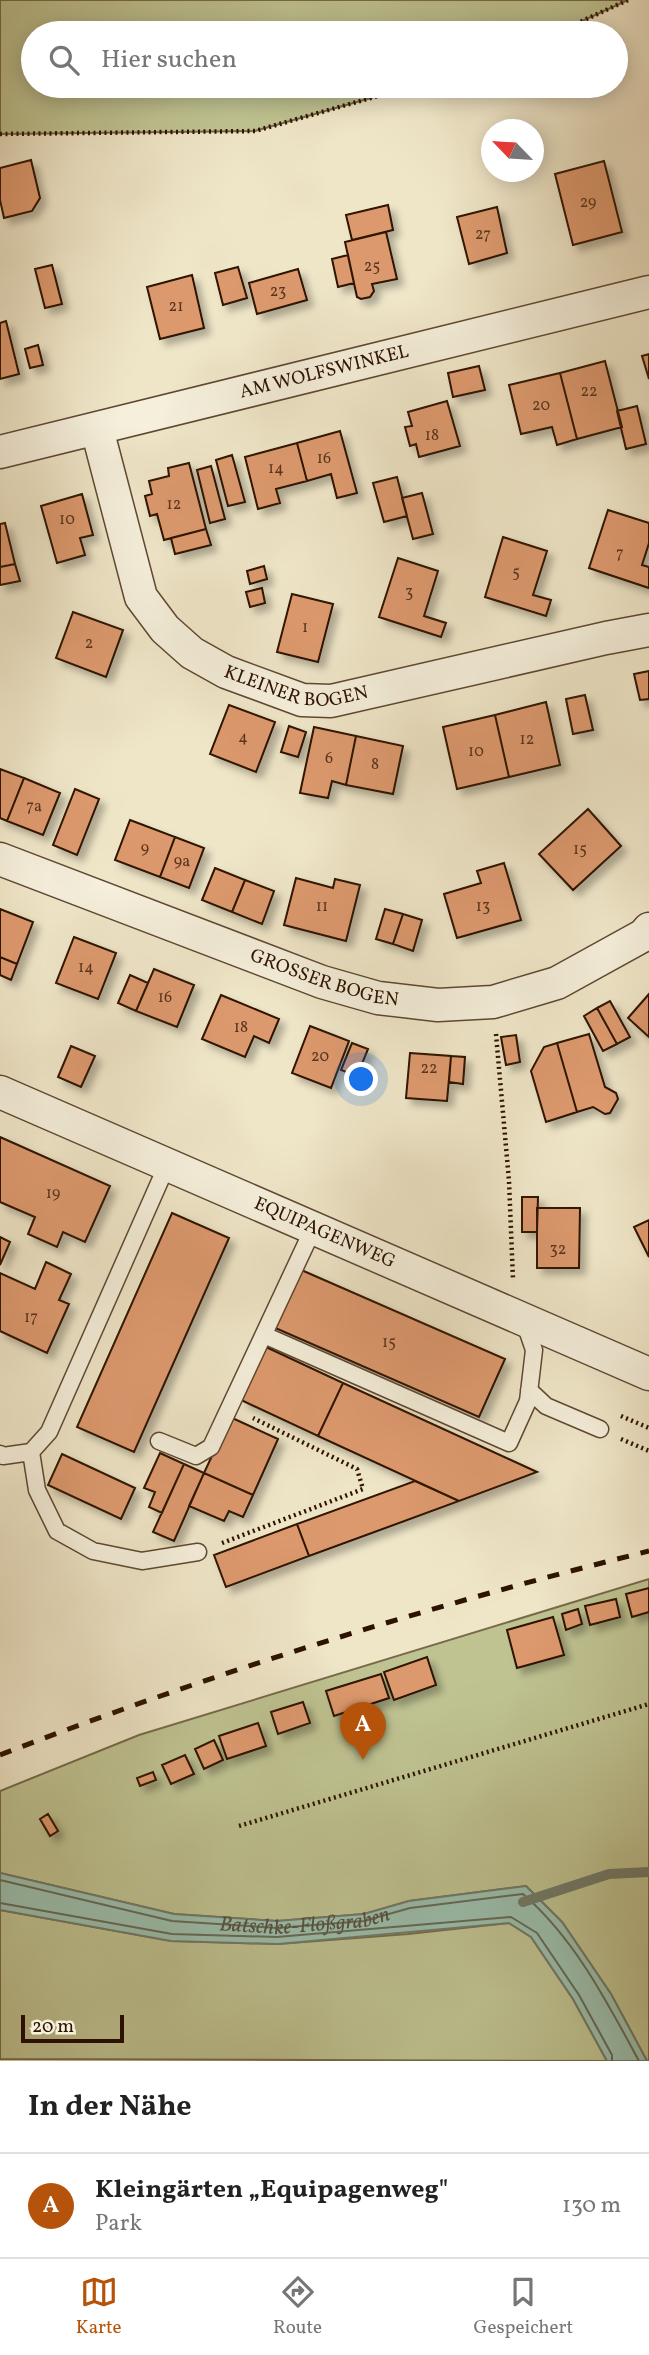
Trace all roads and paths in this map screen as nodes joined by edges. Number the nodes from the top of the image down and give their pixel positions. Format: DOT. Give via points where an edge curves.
graph roads {
  1 [pos="628,0"];
  2 [pos="582,21"];
  3 [pos="371,98"];
  4 [pos="0,134"];
  5 [pos="649,292"];
  6 [pos="97,429"];
  7 [pos="0,452"];
  8 [pos="649,630"];
  9 [pos="0,859"];
  10 [pos="649,929"];
  11 [pos="493,1002"];
  12 [pos="0,1092"];
  13 [pos="167,1165"];
  14 [pos="313,1229"];
  15 [pos="513,1282"];
  16 [pos="523,1318"];
  17 [pos="264,1335"];
  18 [pos="649,1374"];
  19 [pos="529,1390"];
  20 [pos="230,1406"];
  21 [pos="600,1429"];
  22 [pos="159,1441"];
  23 [pos="30,1452"];
  24 [pos="0,1454"];
  25 [pos="198,1552"];
  26 [pos="649,1704"];
  27 [pos="239,1826"];
  1 -- 2 [label="path"];
  3 -- 4 [label="path" via="255,131"];
  5 -- 6 [label="street, AM WOLFSWINKEL"];
  6 -- 7 [label="street, AM WOLFSWINKEL"];
  6 -- 8 [label="street, KLEINER BOGEN" via="141,597 165,629 192,653 226,673 302,699 331,701"];
  9 -- 11 [label="street, GROSSER BOGEN" via="322,982 378,998 438,1005"];
  10 -- 11 [label="street, GROSSER BOGEN" via="557,983"];
  11 -- 15 [label="path"];
  12 -- 13 [label="street, EQUIPAGENWEG"];
  13 -- 14 [label="street, EQUIPAGENWEG"];
  13 -- 23 [label="lane" via="49,1432"];
  14 -- 16 [label="street, EQUIPAGENWEG"];
  14 -- 17 [label="lane"];
  16 -- 18 [label="street, EQUIPAGENWEG"];
  16 -- 19 [label="lane" via="534,1350"];
  17 -- 19 [label="lane" via="509,1443"];
  17 -- 20 [label="lane"];
  19 -- 21 [label="lane" via="546,1406"];
  20 -- 22 [label="lane" via="211,1447 196,1456"];
  20 -- 25 [label="path" via="358,1469 363,1489"];
  23 -- 24 [label="lane"];
  23 -- 25 [label="lane" via="37,1490 57,1531 93,1551 142,1561"];
  26 -- 27 [label="path"];
}
